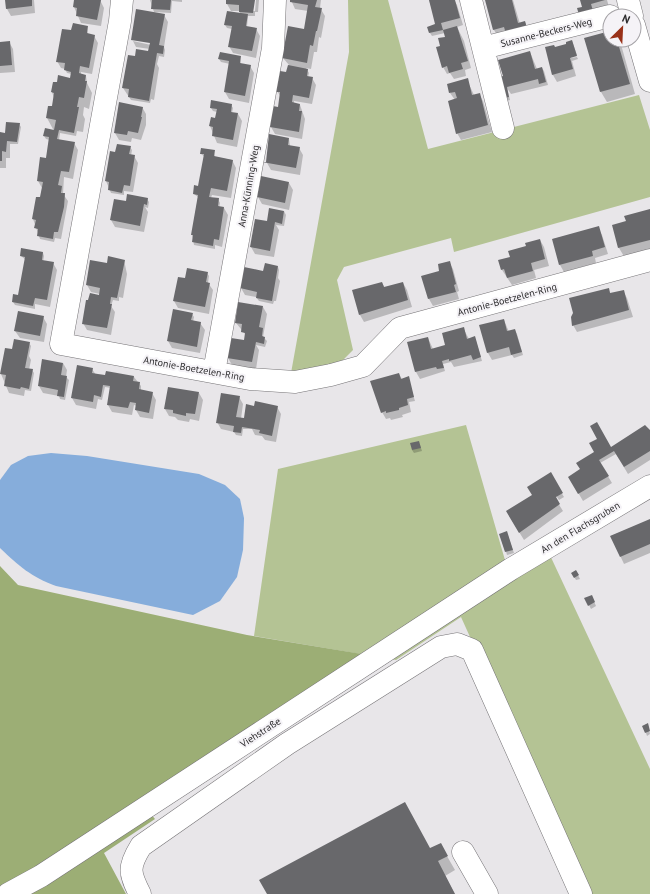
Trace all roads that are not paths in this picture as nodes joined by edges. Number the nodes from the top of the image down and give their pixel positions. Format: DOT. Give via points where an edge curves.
graph roads {
  1 [pos="122,0"];
  2 [pos="276,0"];
  3 [pos="471,0"];
  4 [pos="602,24"];
  5 [pos="483,48"];
  6 [pos="639,48"];
  7 [pos="650,81"];
  8 [pos="503,128"];
  9 [pos="650,260"];
  10 [pos="214,372"];
  11 [pos="650,486"];
  12 [pos="511,569"];
  13 [pos="463,852"];
  14 [pos="8,894"];
  15 [pos="140,894"];
  16 [pos="487,894"];
  17 [pos="580,894"];
  1 -- 10 [label="street, Antonie-Boetzelen-Ring" via="61,344"];
  2 -- 10 [label="street, Anna-Künning-Weg" via="273,48"];
  3 -- 5 [label="street"];
  4 -- 5 [label="street, Susanne-Beckers-Weg"];
  5 -- 8 [label="street"];
  6 -- 7 [label="street"];
  9 -- 10 [label="street, Antonie-Boetzelen-Ring" via="400,328 363,366 332,375 283,382"];
  11 -- 12 [label="street, An den Flachsgruben"];
  12 -- 14 [label="street, Viehstraße" via="41,876"];
  13 -- 16 [label="street"];
  15 -- 17 [label="street" via="131,876 132,860 140,846 294,740 441,647 457,644 472,650"];
}
